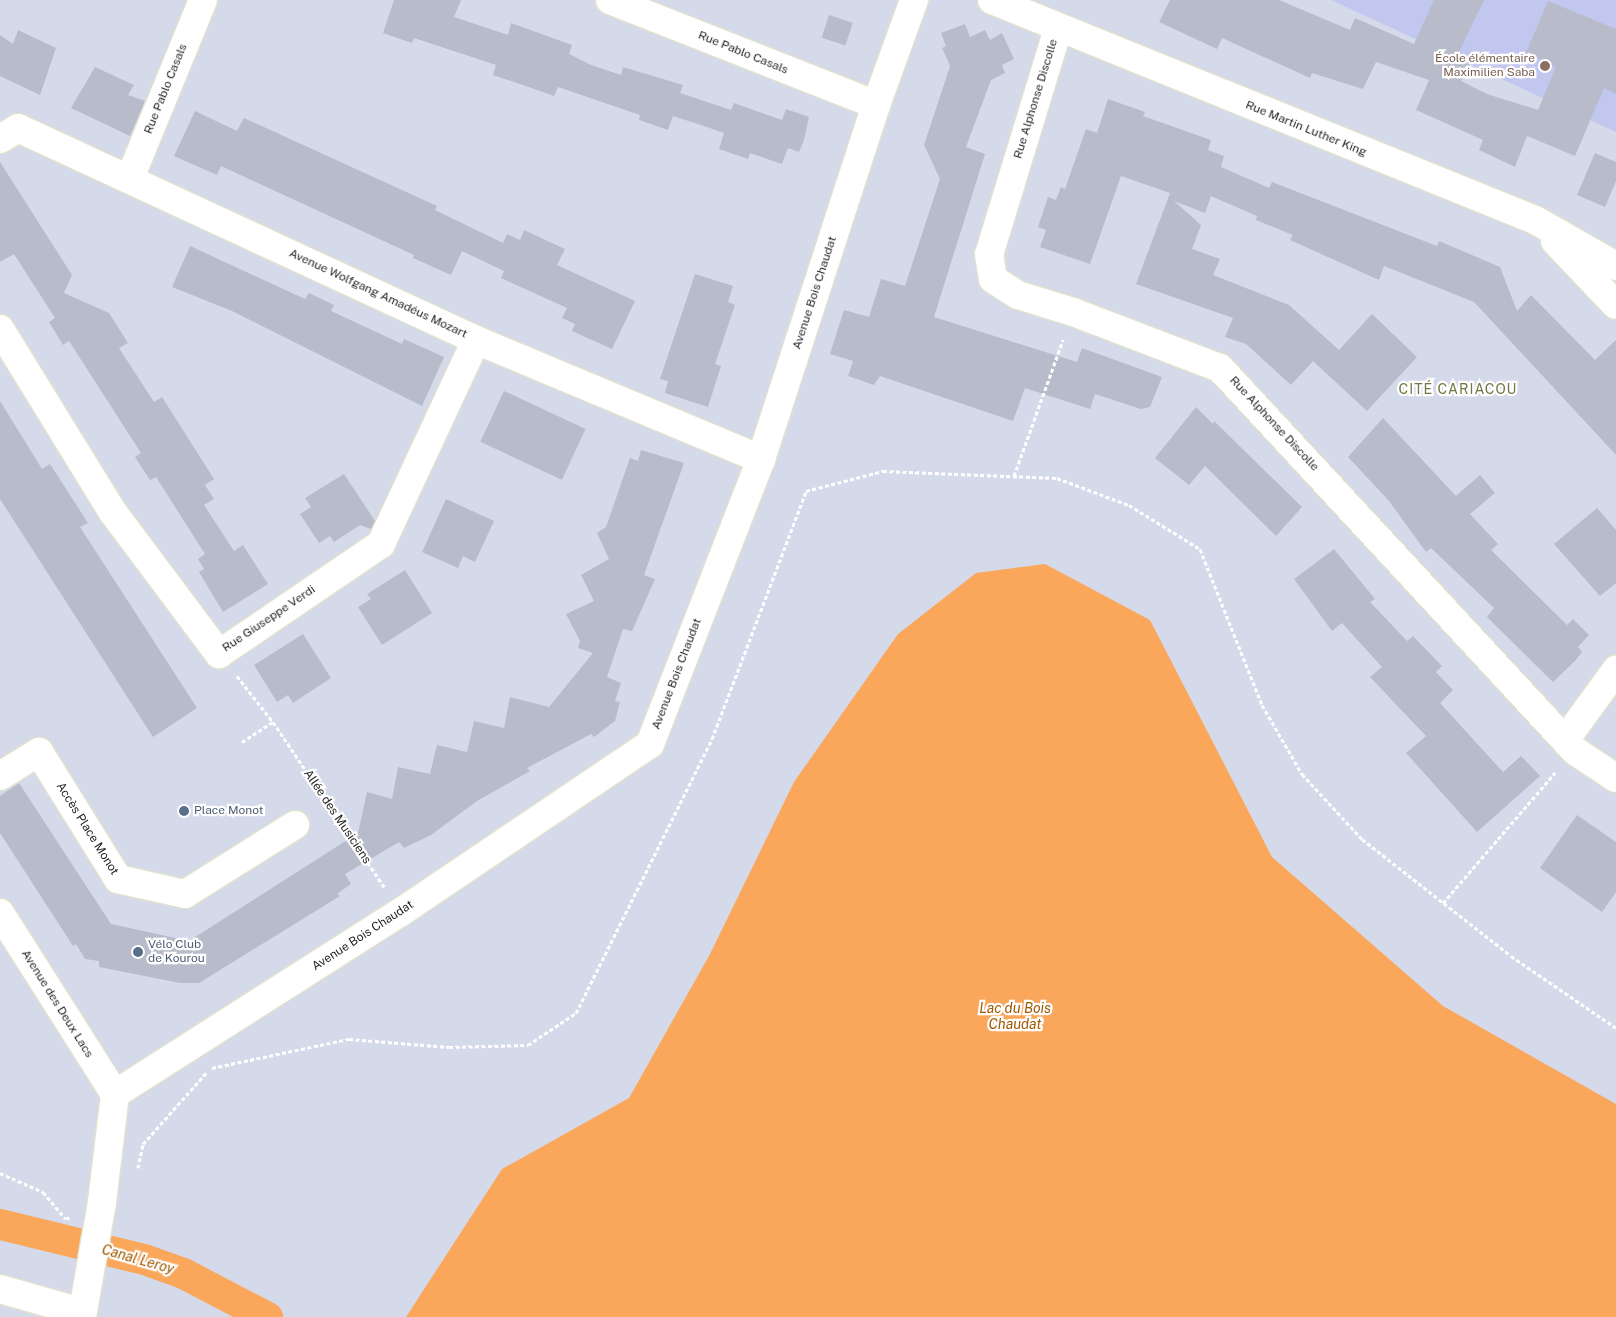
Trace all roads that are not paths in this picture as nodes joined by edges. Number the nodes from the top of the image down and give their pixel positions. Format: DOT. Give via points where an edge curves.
graph roads {
  1 [pos="203,0"];
  2 [pos="610,0"];
  3 [pos="914,0"];
  4 [pos="992,0"];
  5 [pos="1058,29"];
  6 [pos="876,105"];
  7 [pos="0,139"];
  8 [pos="130,178"];
  9 [pos="1534,220"];
  10 [pos="1616,266"];
  11 [pos="1616,305"];
  12 [pos="0,330"];
  13 [pos="476,340"];
  14 [pos="761,459"];
  15 [pos="1616,670"];
  16 [pos="1570,745"];
  17 [pos="0,776"];
  18 [pos="1616,778"];
  19 [pos="295,825"];
  20 [pos="0,913"];
  21 [pos="115,1094"];
  22 [pos="0,1289"];
  23 [pos="82,1314"];
  1 -- 8 [label="street, Rue Pablo Casals"];
  2 -- 6 [label="street, Rue Pablo Casals"];
  3 -- 6 [label="street, Avenue Bois Chaudat"];
  4 -- 5 [label="street, Rue Martin Luther King"];
  5 -- 9 [label="street, Rue Martin Luther King"];
  5 -- 16 [label="street, Rue Alphonse Discolle" via="989,260 991,274 998,285 1220,368"];
  6 -- 14 [label="street, Avenue Bois Chaudat"];
  7 -- 8 [label="street, Avenue Wolfgang Amadéus Mozart" via="18,128"];
  8 -- 13 [label="street, Avenue Wolfgang Amadéus Mozart"];
  9 -- 10 [label="street, Rue Martin Luther King"];
  9 -- 11 [label="street"];
  12 -- 13 [label="street, Rue Giuseppe Verdi" via="112,511 219,654 381,544"];
  13 -- 14 [label="street, Avenue Wolfgang Amadéus Mozart"];
  14 -- 21 [label="street, Avenue Bois Chaudat" via="650,744 401,912"];
  15 -- 16 [label="street"];
  16 -- 18 [label="street, Rue Alphonse Discolle"];
  17 -- 19 [label="street, Accès Place Monot" via="39,752 118,879 185,894"];
  20 -- 21 [label="street, Avenue des Deux Lacs"];
  21 -- 23 [label="street" via="102,1202"];
  22 -- 23 [label="street"];
}
